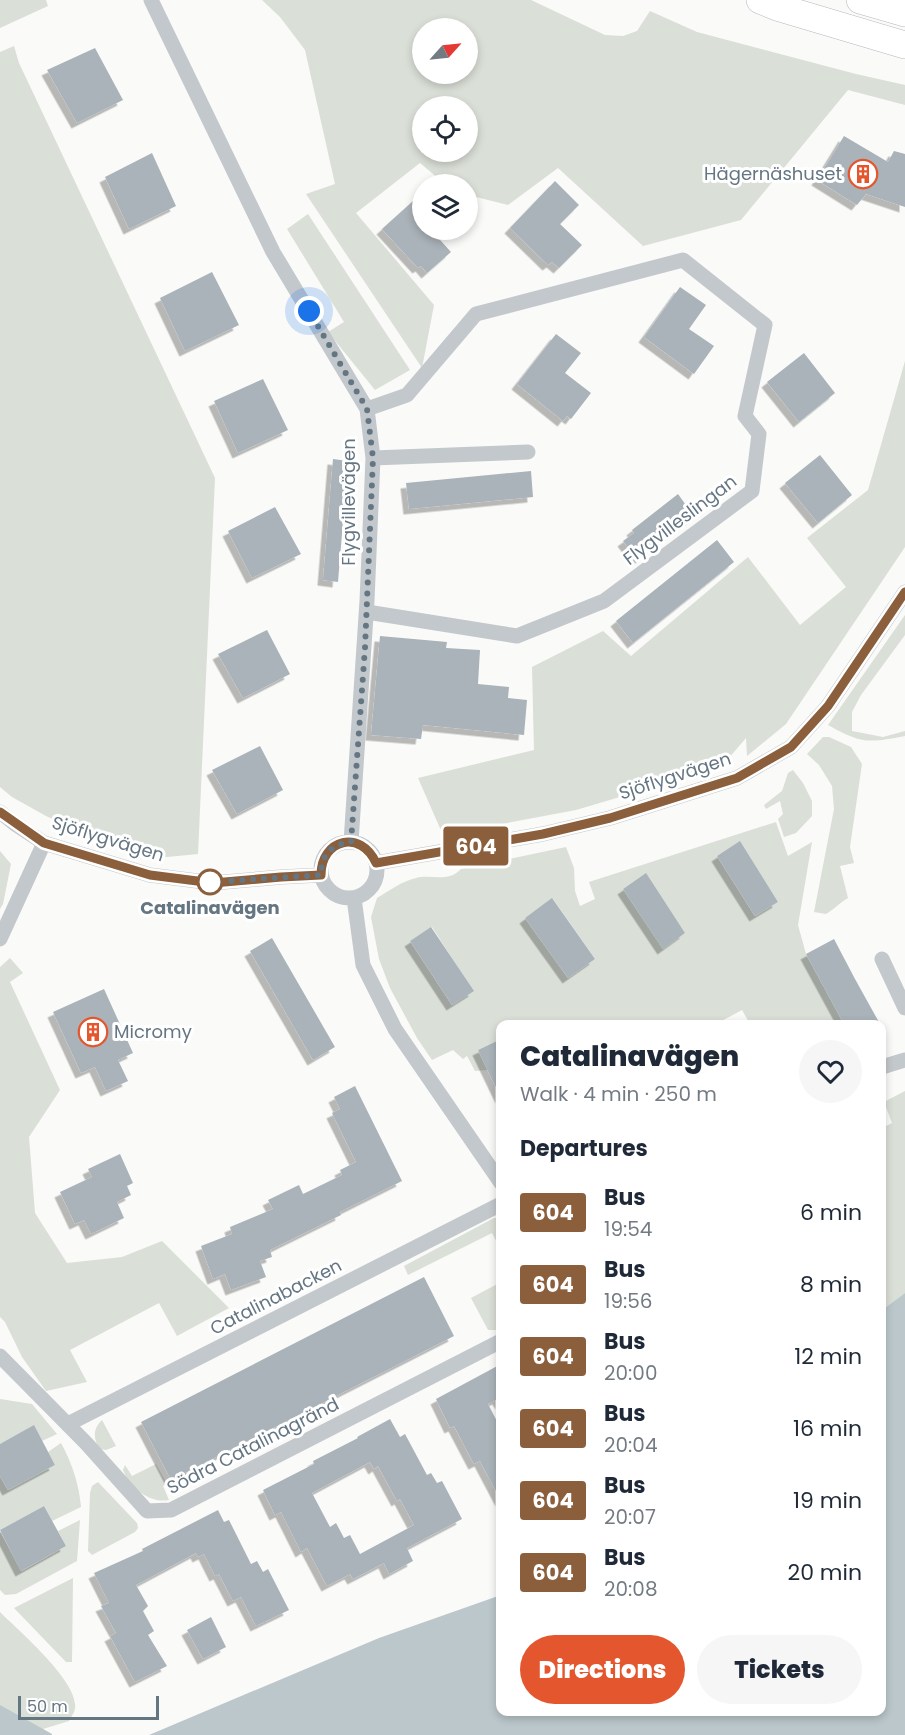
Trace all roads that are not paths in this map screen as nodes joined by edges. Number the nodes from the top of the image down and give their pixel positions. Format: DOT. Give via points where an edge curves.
graph roads {
  1 [pos="150,0"];
  2 [pos="760,0"];
  3 [pos="860,0"];
  4 [pos="905,13"];
  5 [pos="905,45"];
  6 [pos="367,409"];
  7 [pos="528,452"];
  8 [pos="373,458"];
  9 [pos="905,592"];
  10 [pos="367,612"];
  11 [pos="0,812"];
  12 [pos="351,842"];
  13 [pos="44,843"];
  14 [pos="376,863"];
  15 [pos="321,875"];
  16 [pos="354,898"];
  17 [pos="0,939"];
  18 [pos="882,959"];
  19 [pos="905,1008"];
  20 [pos="905,1060"];
  21 [pos="886,1066"];
  22 [pos="496,1176"];
  23 [pos="496,1207"];
  24 [pos="496,1344"];
  25 [pos="0,1356"];
  26 [pos="68,1424"];
  1 -- 6 [label="street, Flygvillevägen" via="273,252"];
  2 -- 5 [label="highway"];
  3 -- 4 [label="highway"];
  6 -- 8 [label="street, Flygvillevägen"];
  6 -- 10 [label="street, Flygvilleslingan" via="407,395 476,314 683,260 765,325 745,416 759,434 752,491 604,601 517,636"];
  7 -- 8 [label="street"];
  8 -- 10 [label="street, Flygvillevägen"];
  9 -- 14 [label="street, Sjöflygvägen" via="828,706 791,747 737,778 610,818 543,834"];
  10 -- 12 [label="street, Flygvillevägen"];
  11 -- 13 [label="street, Sjöflygvägen"];
  12 -- 14 [label="street" via="367,848"];
  12 -- 15 [label="street" via="327,852"];
  13 -- 15 [label="street, Sjöflygvägen" via="150,875 213,883"];
  13 -- 17 [label="street"];
  14 -- 16 [label="street" via="375,881 370,889"];
  15 -- 16 [label="street" via="335,895"];
  16 -- 22 [label="street" via="363,965 395,1029"];
  18 -- 19 [label="street"];
  20 -- 21 [label="street"];
  23 -- 26 [label="street, Catalinabacken"];
  24 -- 26 [label="street, Södra Catalinagränd" via="171,1510 147,1511"];
  25 -- 26 [label="street, Södra Catalinagränd"];
}
